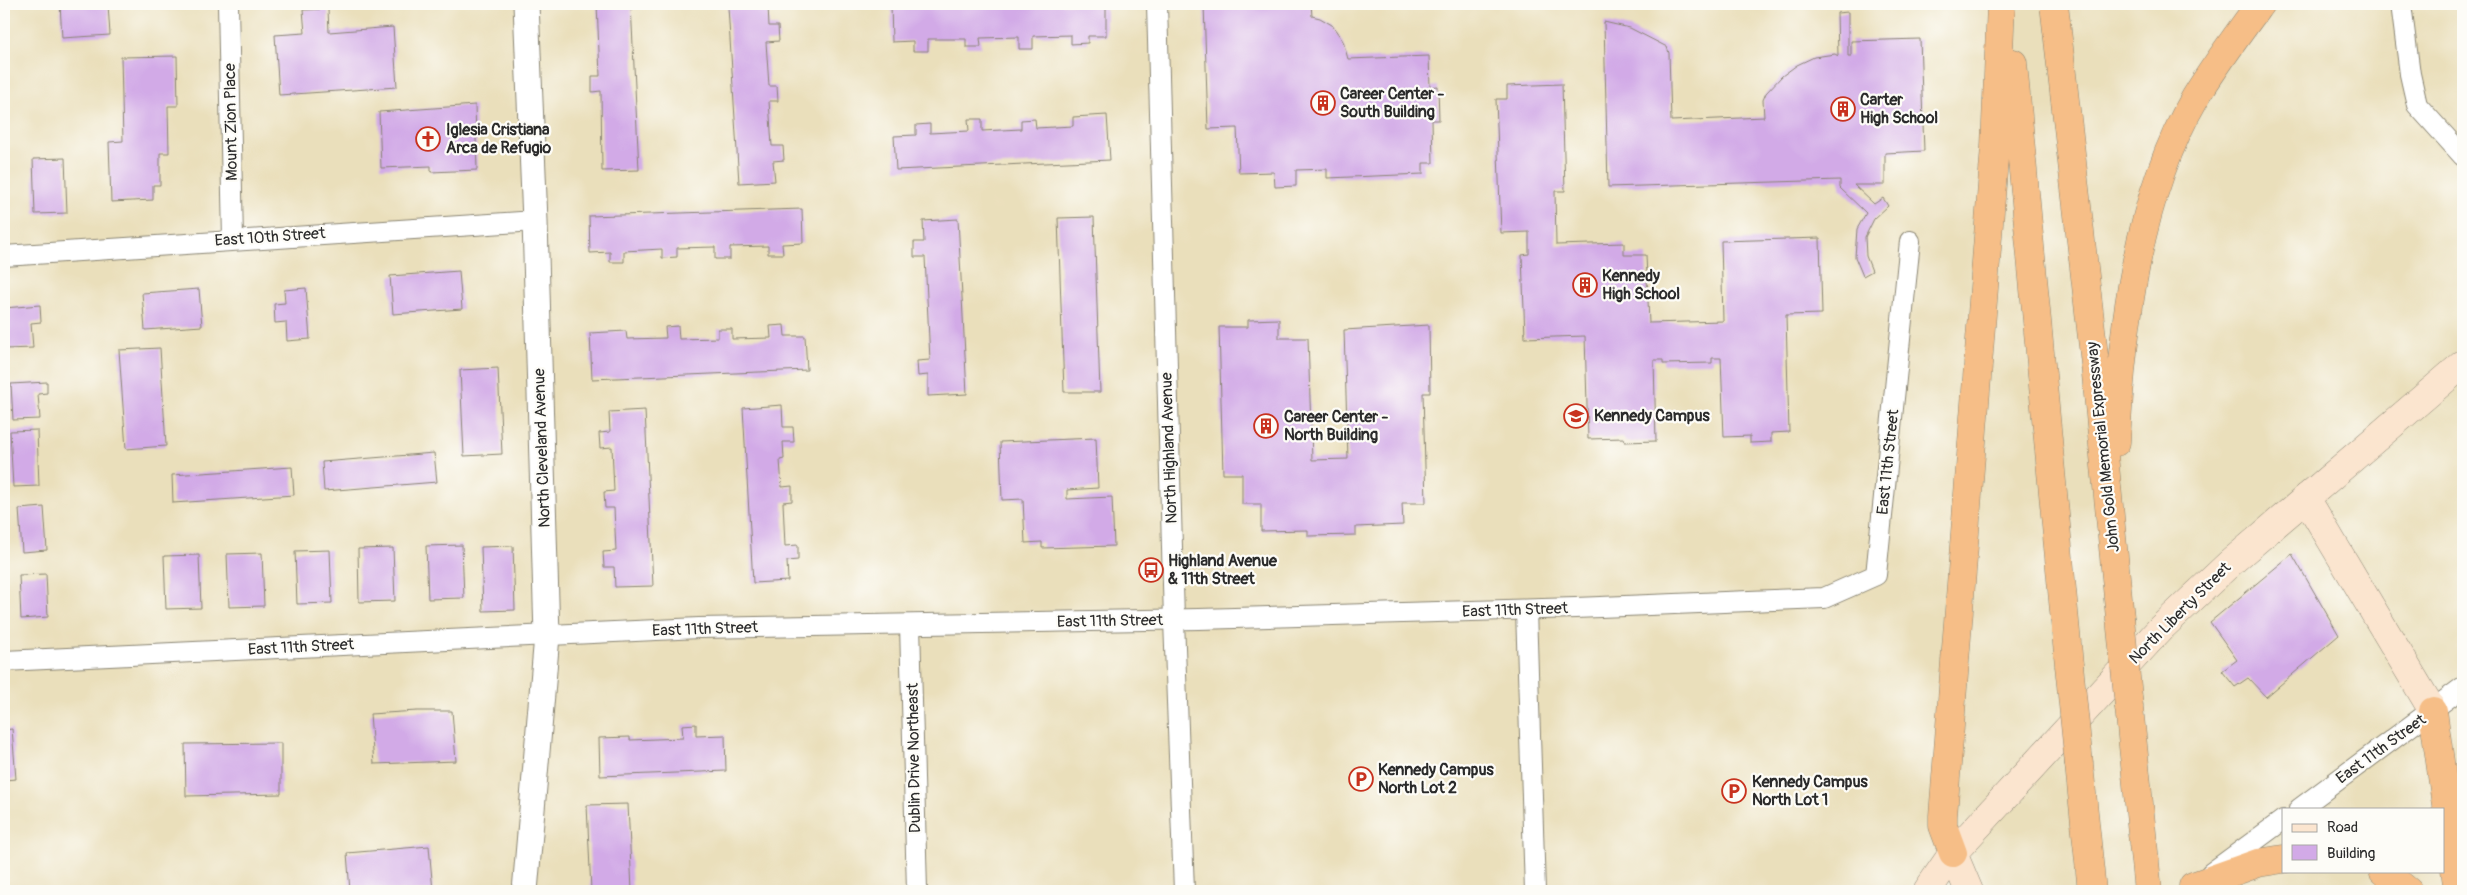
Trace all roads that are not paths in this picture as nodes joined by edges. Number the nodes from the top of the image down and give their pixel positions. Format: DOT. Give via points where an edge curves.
graph roads {
  1 [pos="228,4"];
  2 [pos="526,4"];
  3 [pos="1157,4"];
  4 [pos="2001,4"];
  5 [pos="2008,4"];
  6 [pos="2054,4"];
  7 [pos="2260,4"];
  8 [pos="2401,4"];
  9 [pos="2463,156"];
  10 [pos="536,221"];
  11 [pos="234,240"];
  12 [pos="1910,241"];
  13 [pos="4,256"];
  14 [pos="2463,364"];
  15 [pos="2306,498"];
  16 [pos="2111,531"];
  17 [pos="1526,610"];
  18 [pos="1174,620"];
  19 [pos="910,624"];
  20 [pos="547,636"];
  21 [pos="4,661"];
  22 [pos="2463,687"];
  23 [pos="2433,711"];
  24 [pos="2300,808"];
  25 [pos="2434,808"];
  26 [pos="2282,821"];
  27 [pos="1953,853"];
  28 [pos="2282,859"];
  29 [pos="2383,872"];
  30 [pos="2439,872"];
  31 [pos="2190,889"];
  32 [pos="524,891"];
  33 [pos="917,891"];
  34 [pos="1184,891"];
  35 [pos="1534,891"];
  36 [pos="1927,891"];
  37 [pos="1969,891"];
  38 [pos="2092,891"];
  39 [pos="2148,891"];
  40 [pos="2408,891"];
  41 [pos="2441,891"];
  42 [pos="2458,891"];
  1 -- 11 [label="street, Mount Zion Place"];
  2 -- 10 [label="street, North Cleveland Avenue"];
  3 -- 18 [label="street, North Highland Avenue"];
  4 -- 27 [label="highway" via="1995,146 1943,816 1943,826"];
  5 -- 38 [label="highway, bridge"];
  6 -- 16 [label="highway, John Gold Memorial Expressway"];
  7 -- 16 [label="highway" via="2196,98 2178,131 2141,239 2120,371"];
  8 -- 9 [label="street" via="2417,105"];
  10 -- 11 [label="street, East 10th Street"];
  10 -- 20 [label="street, North Cleveland Avenue"];
  11 -- 13 [label="street, East 10th Street"];
  12 -- 17 [label="street, East 11th Street" via="1876,575 1824,598"];
  14 -- 15 [label="main road, North Liberty Street"];
  15 -- 23 [label="main road"];
  15 -- 27 [label="main road, North Liberty Street" via="2161,628"];
  16 -- 39 [label="highway, John Gold Memorial Expressway, bridge"];
  17 -- 18 [label="street, East 11th Street"];
  17 -- 35 [label="street"];
  18 -- 19 [label="street, East 11th Street"];
  18 -- 34 [label="street, North Highland Avenue"];
  19 -- 20 [label="street, East 11th Street" via="699,628"];
  19 -- 33 [label="street, Dublin Drive Northeast"];
  20 -- 21 [label="street, East 11th Street"];
  20 -- 32 [label="street, North Cleveland Avenue"];
  22 -- 23 [label="street, East 11th Street"];
  23 -- 24 [label="street, East 11th Street"];
  23 -- 25 [label="highway"];
  23 -- 42 [label="highway"];
  26 -- 31 [label="street"];
  27 -- 36 [label="main road, North Liberty Street"];
  27 -- 37 [label="main road"];
  28 -- 31 [label="highway" via="2258,862"];
  29 -- 40 [label="highway"];
  30 -- 41 [label="highway"];
}
